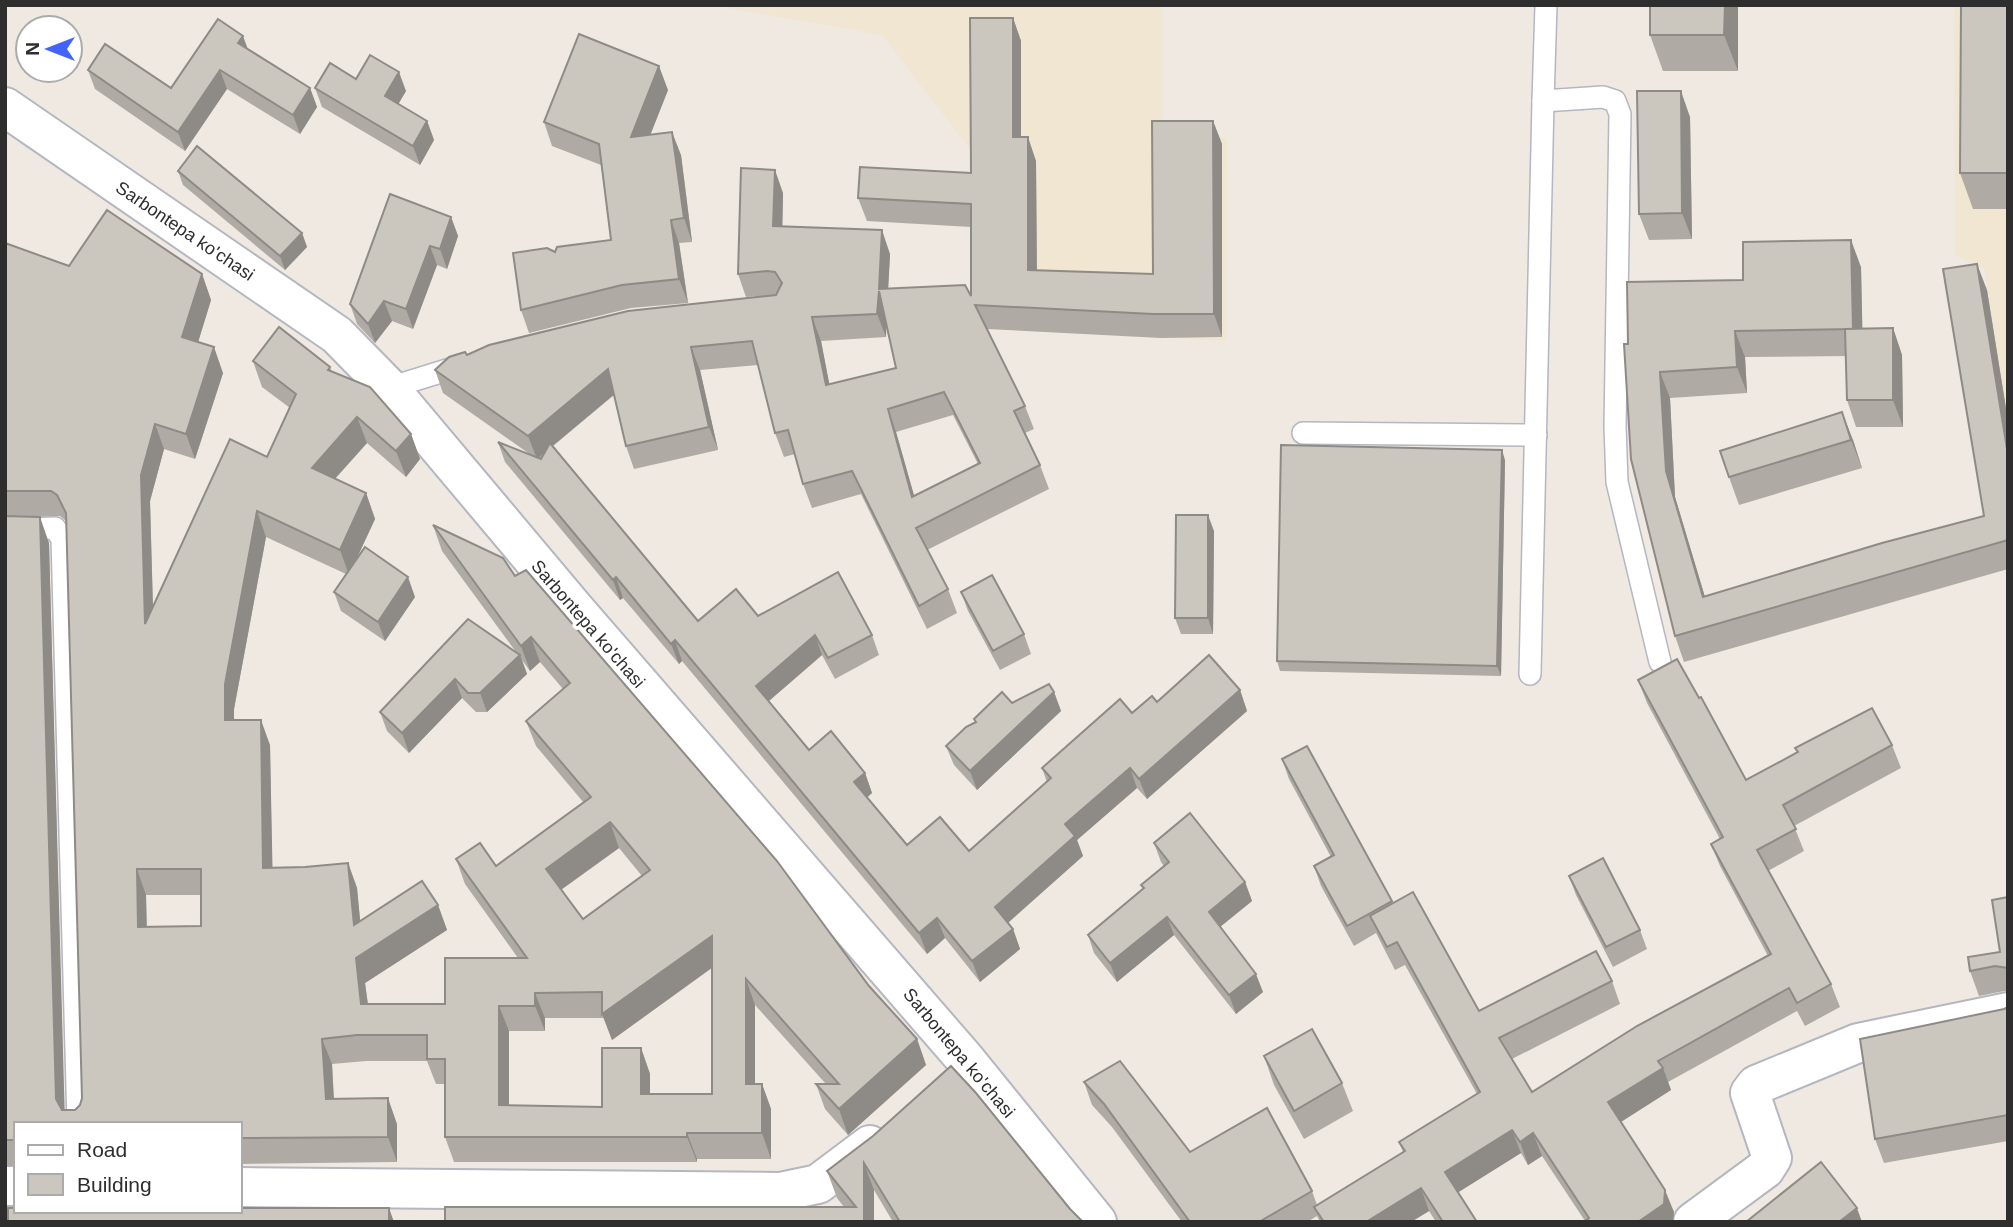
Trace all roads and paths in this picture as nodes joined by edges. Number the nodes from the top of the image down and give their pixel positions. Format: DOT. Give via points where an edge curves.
graph roads {
  1 [pos="1546,5"];
  2 [pos="1543,102"];
  3 [pos="8,115"];
  4 [pos="480,360"];
  5 [pos="389,388"];
  6 [pos="1303,433"];
  7 [pos="1536,435"];
  8 [pos="5,530"];
  9 [pos="1660,662"];
  10 [pos="1530,674"];
  11 [pos="2008,1012"];
  12 [pos="965,1059"];
  13 [pos="936,1085"];
  14 [pos="897,1120"];
  15 [pos="78,1122"];
  16 [pos="242,1187"];
  17 [pos="1097,1222"];
  18 [pos="1693,1222"];
  1 -- 2 [label="lane"];
  2 -- 7 [label="lane"];
  2 -- 9 [label="lane" via="1603,97 1615,101 1620,114 1617,482"];
  3 -- 5 [label="street, Sarbontepa ko'chasi" via="337,335"];
  4 -- 5 [label="lane"];
  5 -- 12 [label="street, Sarbontepa ko'chasi"];
  6 -- 7 [label="lane"];
  7 -- 10 [label="lane"];
  8 -- 15 [label="lane" via="55,528 62,539"];
  11 -- 18 [label="street" via="1858,1043 1756,1085 1750,1093 1772,1158 1765,1169"];
  12 -- 13 [label="street"];
  12 -- 17 [label="street, Sarbontepa ko'chasi"];
  14 -- 16 [label="street" via="818,1184 780,1192"];
}
